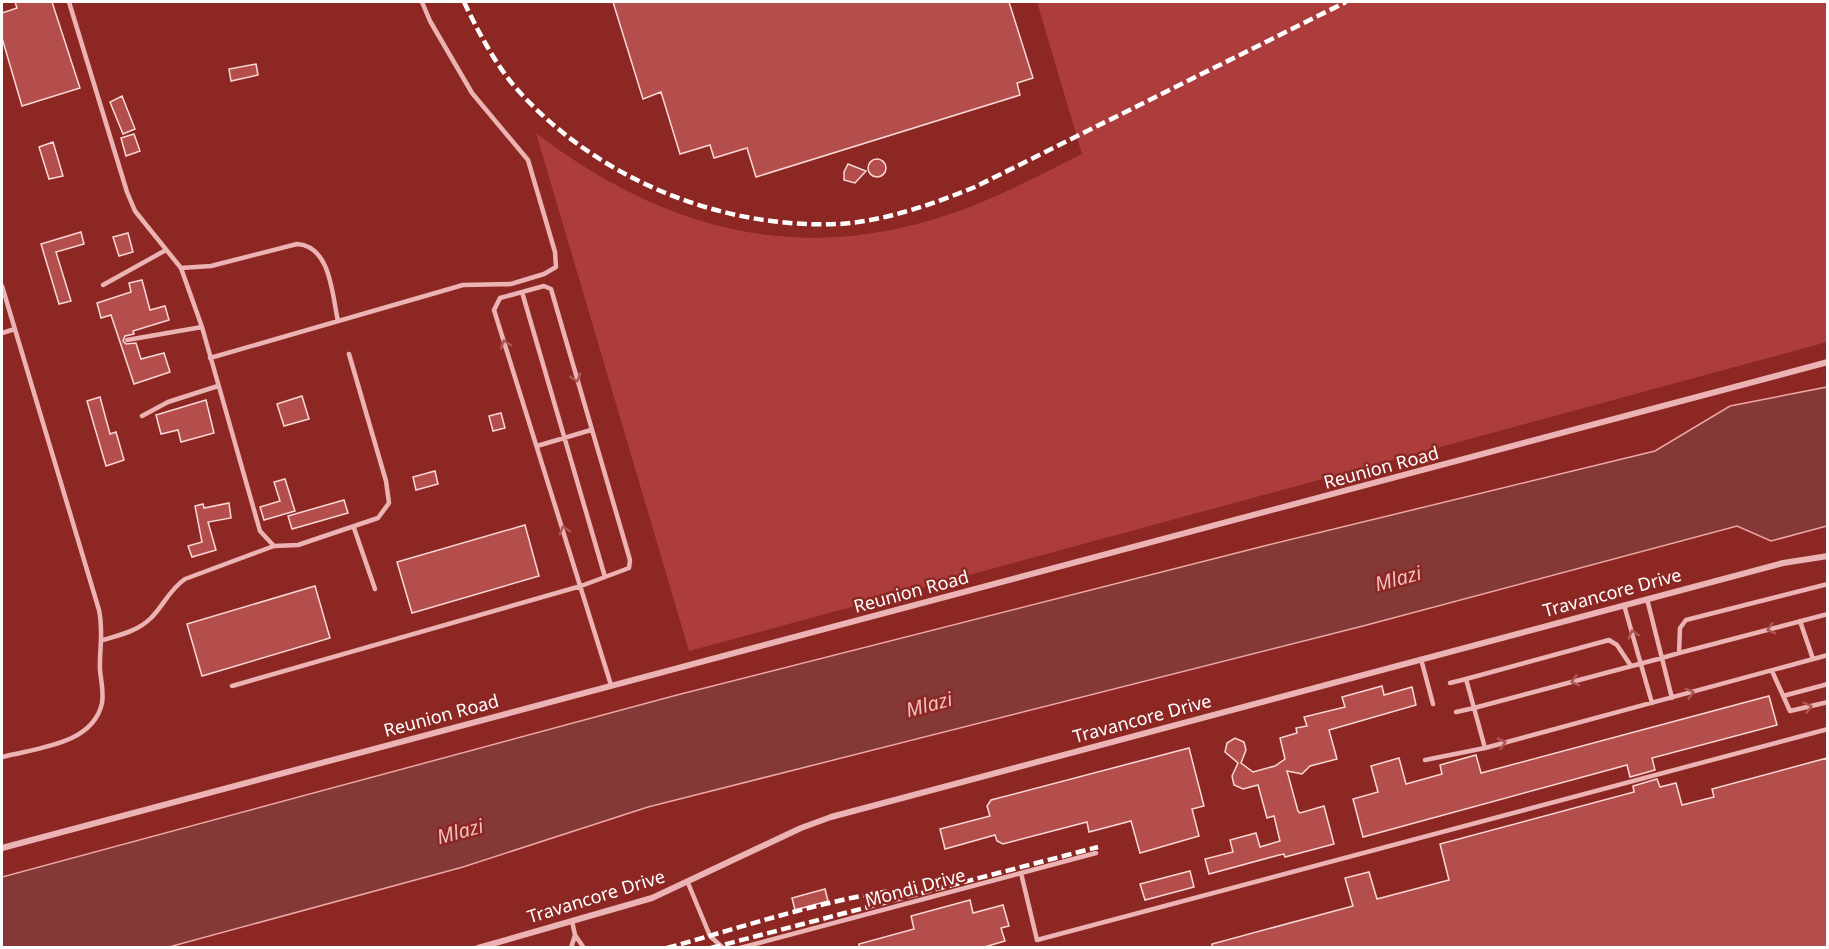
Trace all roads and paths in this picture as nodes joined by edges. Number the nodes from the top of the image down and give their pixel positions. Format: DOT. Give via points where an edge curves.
graph roads {
  1 [pos="69,2"];
  2 [pos="422,2"];
  3 [pos="166,250"];
  4 [pos="181,268"];
  5 [pos="103,285"];
  6 [pos="2,286"];
  7 [pos="522,292"];
  8 [pos="338,321"];
  9 [pos="202,327"];
  10 [pos="15,329"];
  11 [pos="2,333"];
  12 [pos="127,340"];
  13 [pos="349,354"];
  14 [pos="210,358"];
  15 [pos="1827,362"];
  16 [pos="218,386"];
  17 [pos="142,416"];
  18 [pos="591,430"];
  19 [pos="563,438"];
  20 [pos="537,446"];
  21 [pos="354,528"];
  22 [pos="274,546"];
  23 [pos="1827,556"];
  24 [pos="604,577"];
  25 [pos="1827,584"];
  26 [pos="581,586"];
  27 [pos="375,589"];
  28 [pos="1647,599"];
  29 [pos="1624,605"];
  30 [pos="1827,614"];
  31 [pos="1800,621"];
  32 [pos="103,640"];
  33 [pos="1679,653"];
  34 [pos="1827,655"];
  35 [pos="1662,658"];
  36 [pos="1421,659"];
  37 [pos="1813,659"];
  38 [pos="1642,663"];
  39 [pos="1631,666"];
  40 [pos="1772,671"];
  41 [pos="1466,679"];
  42 [pos="1450,683"];
  43 [pos="1827,684"];
  44 [pos="611,685"];
  45 [pos="232,686"];
  46 [pos="1783,696"];
  47 [pos="1672,698"];
  48 [pos="1827,702"];
  49 [pos="1652,703"];
  50 [pos="1433,704"];
  51 [pos="1474,708"];
  52 [pos="1456,712"];
  53 [pos="1827,729"];
  54 [pos="1485,748"];
  55 [pos="2,757"];
  56 [pos="1425,760"];
  57 [pos="2,849"];
  58 [pos="1096,853"];
  59 [pos="1021,873"];
  60 [pos="688,883"];
  61 [pos="572,921"];
  62 [pos="575,935"];
  63 [pos="1037,940"];
  64 [pos="478,948"];
  65 [pos="571,948"];
  66 [pos="584,948"];
  67 [pos="723,948"];
  68 [pos="740,948"];
  69 [pos="1039,948"];
  1 -- 3 [label="lane" via="127,192 135,212"];
  2 -- 8 [label="lane" via="472,93 528,160 558,262 551,270 511,284 470,284"];
  3 -- 4 [label="lane"];
  3 -- 5 [label="lane"];
  4 -- 8 [label="lane" via="211,266 297,244 314,248 325,265"];
  4 -- 9 [label="lane"];
  6 -- 10 [label="lane"];
  7 -- 18 [label="lane, one-way" via="544,286 551,289"];
  7 -- 19 [label="lane"];
  20 -- 7 [label="lane, one-way" via="494,310 500,298"];
  8 -- 14 [label="lane"];
  9 -- 12 [label="lane"];
  9 -- 14 [label="lane"];
  10 -- 11 [label="lane"];
  10 -- 32 [label="lane" via="99,610"];
  13 -- 21 [label="lane" via="389,493 386,511"];
  14 -- 16 [label="lane"];
  15 -- 44 [label="street, Reunion Road"];
  16 -- 17 [label="lane" via="168,402"];
  16 -- 22 [label="lane" via="260,531"];
  18 -- 19 [label="lane"];
  18 -- 24 [label="lane" via="630,560 629,568"];
  19 -- 20 [label="lane"];
  19 -- 24 [label="lane"];
  26 -- 20 [label="lane, one-way"];
  21 -- 22 [label="lane" via="298,545"];
  21 -- 27 [label="lane"];
  22 -- 32 [label="lane" via="185,579 142,626"];
  23 -- 28 [label="street, Travancore Drive" via="1782,563"];
  24 -- 26 [label="lane"];
  25 -- 33 [label="lane" via="1686,620 1680,628"];
  26 -- 44 [label="lane"];
  26 -- 45 [label="lane"];
  28 -- 29 [label="street, Travancore Drive"];
  28 -- 35 [label="lane"];
  29 -- 36 [label="street, Travancore Drive"];
  38 -- 29 [label="lane, one-way"];
  30 -- 31 [label="lane"];
  31 -- 33 [label="lane, one-way"];
  31 -- 37 [label="lane"];
  32 -- 55 [label="lane" via="102,703 91,724 70,739"];
  33 -- 35 [label="lane"];
  34 -- 37 [label="lane"];
  35 -- 38 [label="lane"];
  35 -- 47 [label="lane"];
  36 -- 50 [label="lane"];
  36 -- 60 [label="street, Travancore Drive" via="831,817"];
  37 -- 40 [label="lane"];
  38 -- 39 [label="lane"];
  38 -- 49 [label="lane"];
  39 -- 41 [label="lane" via="1609,640"];
  39 -- 51 [label="lane, one-way"];
  40 -- 46 [label="lane"];
  47 -- 40 [label="lane, one-way"];
  41 -- 42 [label="lane"];
  41 -- 51 [label="lane"];
  43 -- 46 [label="lane"];
  44 -- 57 [label="street, Reunion Road"];
  46 -- 48 [label="lane, one-way" via="1792,711"];
  47 -- 49 [label="lane"];
  54 -- 49 [label="lane, one-way"];
  51 -- 52 [label="lane"];
  51 -- 54 [label="lane"];
  53 -- 63 [label="lane"];
  54 -- 56 [label="lane"];
  58 -- 59 [label="lane, Mondi Drive"];
  59 -- 63 [label="lane"];
  59 -- 68 [label="lane, Mondi Drive"];
  60 -- 61 [label="street, Travancore Drive"];
  60 -- 67 [label="lane" via="710,936"];
  61 -- 62 [label="lane"];
  61 -- 64 [label="street, Travancore Drive"];
  62 -- 65 [label="lane"];
  62 -- 66 [label="lane"];
  63 -- 69 [label="lane"];
}
